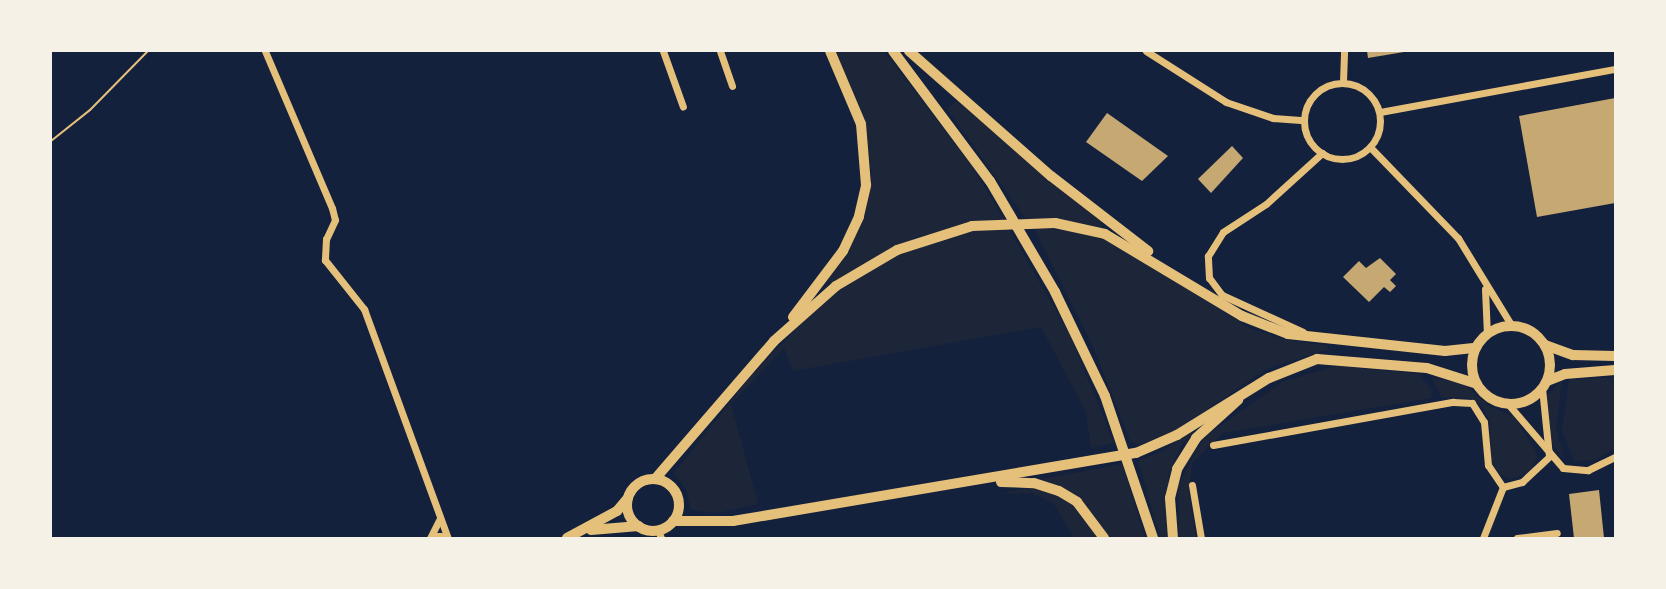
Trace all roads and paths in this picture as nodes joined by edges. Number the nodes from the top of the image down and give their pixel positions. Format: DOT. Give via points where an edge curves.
graph roads {
  1 [pos="148,51"];
  2 [pos="265,51"];
  3 [pos="663,51"];
  4 [pos="720,51"];
  5 [pos="830,51"];
  6 [pos="893,51"];
  7 [pos="909,51"];
  8 [pos="1146,51"];
  9 [pos="1344,51"];
  10 [pos="1615,69"];
  11 [pos="1343,82"];
  12 [pos="733,86"];
  13 [pos="683,107"];
  14 [pos="1380,112"];
  15 [pos="1304,120"];
  16 [pos="51,141"];
  17 [pos="1370,147"];
  18 [pos="1322,153"];
  19 [pos="1484,285"];
  20 [pos="1212,299"];
  21 [pos="1512,326"];
  22 [pos="1487,334"];
  23 [pos="1323,339"];
  24 [pos="774,341"];
  25 [pos="1545,345"];
  26 [pos="1476,348"];
  27 [pos="1615,356"];
  28 [pos="1615,370"];
  29 [pos="1477,384"];
  30 [pos="1544,385"];
  31 [pos="1245,393"];
  32 [pos="1508,404"];
  33 [pos="1213,445"];
  34 [pos="1549,457"];
  35 [pos="1615,457"];
  36 [pos="655,479"];
  37 [pos="960,483"];
  38 [pos="1192,485"];
  39 [pos="1503,487"];
  40 [pos="629,497"];
  41 [pos="439,520"];
  42 [pos="673,521"];
  43 [pos="639,526"];
  44 [pos="1557,533"];
  45 [pos="582,534"];
  46 [pos="659,534"];
  47 [pos="430,538"];
  48 [pos="436,538"];
  49 [pos="446,538"];
  50 [pos="567,538"];
  51 [pos="1104,538"];
  52 [pos="1153,538"];
  53 [pos="1173,538"];
  54 [pos="1201,538"];
  55 [pos="1483,538"];
  56 [pos="1517,538"];
  1 -- 16 [label="path" via="90,110"];
  2 -- 41 [label="street" via="332,208 335,220 326,239 325,260 364,309"];
  3 -- 13 [label="street"];
  4 -- 12 [label="street"];
  5 -- 24 [label="main road" via="861,124 866,185 859,216 843,251"];
  6 -- 52 [label="main road" via="1025,237 1089,360"];
  7 -- 20 [label="main road" via="1051,176"];
  8 -- 15 [label="street" via="1226,102 1273,118"];
  9 -- 11 [label="street"];
  10 -- 14 [label="street"];
  11 -- 14 [label="street" via="1366,91"];
  11 -- 15 [label="street" via="1320,89 1306,108"];
  14 -- 17 [label="street" via="1377,137"];
  15 -- 18 [label="street" via="1306,133"];
  17 -- 18 [label="street" via="1342,159"];
  17 -- 19 [label="street" via="1447,225"];
  18 -- 23 [label="street" via="1266,204 1218,236 1207,264 1214,287 1227,299"];
  19 -- 21 [label="street"];
  19 -- 22 [label="street"];
  20 -- 23 [label="main road" via="1271,328"];
  20 -- 24 [label="main road" via="1105,234 1055,223 995,223 957,229 897,250 836,286"];
  21 -- 22 [label="main road"];
  21 -- 25 [label="main road" via="1531,331"];
  22 -- 26 [label="main road"];
  23 -- 26 [label="main road" via="1445,351"];
  24 -- 36 [label="main road"];
  25 -- 27 [label="main road" via="1573,355"];
  25 -- 30 [label="main road" via="1549,357"];
  26 -- 29 [label="main road" via="1472,359"];
  28 -- 30 [label="main road" via="1565,374"];
  29 -- 31 [label="main road" via="1427,368 1326,358 1292,367"];
  29 -- 32 [label="main road" via="1490,398"];
  30 -- 32 [label="main road" via="1521,403"];
  30 -- 34 [label="street"];
  31 -- 37 [label="main road" via="1147,450"];
  31 -- 53 [label="main road" via="1196,438 1177,469 1170,498"];
  32 -- 34 [label="street" via="1525,420"];
  33 -- 39 [label="street" via="1453,402 1472,403 1484,422 1488,465"];
  34 -- 35 [label="street" via="1576,471"];
  34 -- 39 [label="street" via="1522,482"];
  36 -- 40 [label="main road" via="639,484"];
  36 -- 42 [label="main road" via="668,484 677,495 679,509"];
  37 -- 42 [label="main road" via="733,521"];
  37 -- 51 [label="main road" via="1024,482 1052,488 1077,502"];
  38 -- 54 [label="street"];
  39 -- 55 [label="street"];
  40 -- 43 [label="main road" via="630,516"];
  40 -- 45 [label="main road" via="617,511"];
  41 -- 47 [label="street"];
  41 -- 49 [label="street"];
  42 -- 46 [label="main road"];
  43 -- 45 [label="main road"];
  43 -- 46 [label="main road"];
  44 -- 56 [label="street"];
  45 -- 50 [label="main road"];
  48 -- 49 [label="main road"];
}
